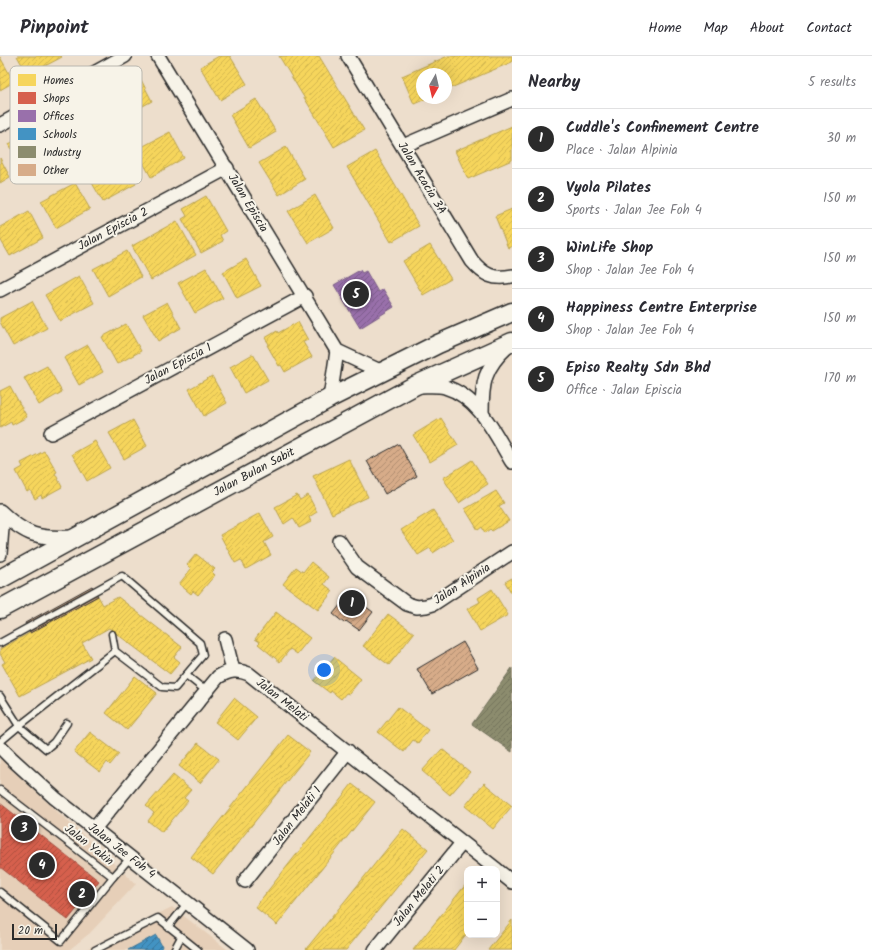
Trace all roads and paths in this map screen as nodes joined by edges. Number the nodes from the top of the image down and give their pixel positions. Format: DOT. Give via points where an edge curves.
graph roads {
  1 [pos="125,56"];
  2 [pos="158,56"];
  3 [pos="348,56"];
  4 [pos="107,66"];
  5 [pos="512,99"];
  6 [pos="10,119"];
  7 [pos="0,125"];
  8 [pos="403,146"];
  9 [pos="227,168"];
  10 [pos="512,276"];
  11 [pos="0,290"];
  12 [pos="305,296"];
  13 [pos="512,312"];
  14 [pos="512,321"];
  15 [pos="512,342"];
  16 [pos="438,344"];
  17 [pos="337,351"];
  18 [pos="382,372"];
  19 [pos="414,386"];
  20 [pos="330,398"];
  21 [pos="482,413"];
  22 [pos="51,432"];
  23 [pos="512,462"];
  24 [pos="0,512"];
  25 [pos="79,537"];
  26 [pos="339,541"];
  27 [pos="512,552"];
  28 [pos="0,554"];
  29 [pos="0,579"];
  30 [pos="0,609"];
  31 [pos="112,634"];
  32 [pos="225,639"];
  33 [pos="0,643"];
  34 [pos="115,651"];
  35 [pos="233,670"];
  36 [pos="186,675"];
  37 [pos="206,691"];
  38 [pos="0,696"];
  39 [pos="67,723"];
  40 [pos="18,726"];
  41 [pos="0,742"];
  42 [pos="0,747"];
  43 [pos="348,752"];
  44 [pos="0,790"];
  45 [pos="94,829"];
  46 [pos="462,842"];
  47 [pos="130,858"];
  48 [pos="492,866"];
  49 [pos="500,872"];
  50 [pos="113,877"];
  51 [pos="245,881"];
  52 [pos="512,882"];
  53 [pos="0,892"];
  54 [pos="188,902"];
  55 [pos="168,927"];
  56 [pos="182,937"];
  57 [pos="95,950"];
  58 [pos="174,950"];
  59 [pos="198,950"];
  60 [pos="248,950"];
  61 [pos="375,950"];
  1 -- 4 [label="street"];
  2 -- 9 [label="street, Jalan Episcia"];
  3 -- 8 [label="street, Jalan Acacia 3A"];
  5 -- 8 [label="street"];
  6 -- 7 [label="street"];
  8 -- 10 [label="street, Jalan Acacia 3A" via="472,261 489,275"];
  9 -- 11 [label="street, Jalan Episcia 2"];
  9 -- 12 [label="street, Jalan Episcia"];
  12 -- 17 [label="street, Jalan Episcia"];
  12 -- 22 [label="street, Jalan Episcia 1"];
  13 -- 16 [label="main road"];
  14 -- 16 [label="main road" via="456,344"];
  15 -- 19 [label="main road, Jalan Bulan Sabit"];
  15 -- 21 [label="street" via="491,364 482,393"];
  16 -- 18 [label="main road"];
  17 -- 18 [label="street"];
  17 -- 20 [label="street"];
  18 -- 20 [label="main road"];
  19 -- 21 [label="street" via="436,386 455,391"];
  19 -- 30 [label="main road, Jalan Bulan Sabit"];
  20 -- 25 [label="main road"];
  21 -- 23 [label="street"];
  24 -- 25 [label="street" via="15,525 32,534 56,538"];
  24 -- 28 [label="street"];
  25 -- 29 [label="main road"];
  26 -- 27 [label="street, Jalan Alpinia" via="357,567 407,604 417,607 433,604"];
  31 -- 34 [label="lane"];
  32 -- 35 [label="street"];
  33 -- 36 [label="lane" via="122,576 200,643 203,655"];
  34 -- 36 [label="lane" via="162,687 175,688"];
  34 -- 40 [label="lane"];
  35 -- 37 [label="street" via="218,677"];
  35 -- 43 [label="street, Jalan Melati" via="249,674"];
  36 -- 37 [label="lane"];
  37 -- 45 [label="street"];
  38 -- 40 [label="lane"];
  39 -- 40 [label="lane" via="46,749"];
  40 -- 41 [label="lane"];
  42 -- 45 [label="street, Jalan Jee Foh 4"];
  43 -- 46 [label="street, Jalan Melati"];
  43 -- 51 [label="street, Jalan Melati 1"];
  44 -- 50 [label="lane, Jalan Yakin"];
  45 -- 47 [label="street, Jalan Jee Foh 4"];
  46 -- 48 [label="street, Jalan Melati"];
  46 -- 61 [label="street, Jalan Melati 2"];
  47 -- 50 [label="lane"];
  47 -- 54 [label="street, Jalan Jee Foh 4"];
  49 -- 52 [label="street, Jalan Melati"];
  50 -- 53 [label="lane, Jalan Yakin" via="61,941"];
  54 -- 55 [label="lane"];
  54 -- 60 [label="street, Jalan Jee Foh 4"];
  55 -- 56 [label="lane"];
  55 -- 57 [label="lane" via="158,918"];
  56 -- 58 [label="lane"];
  56 -- 59 [label="lane"];
}
